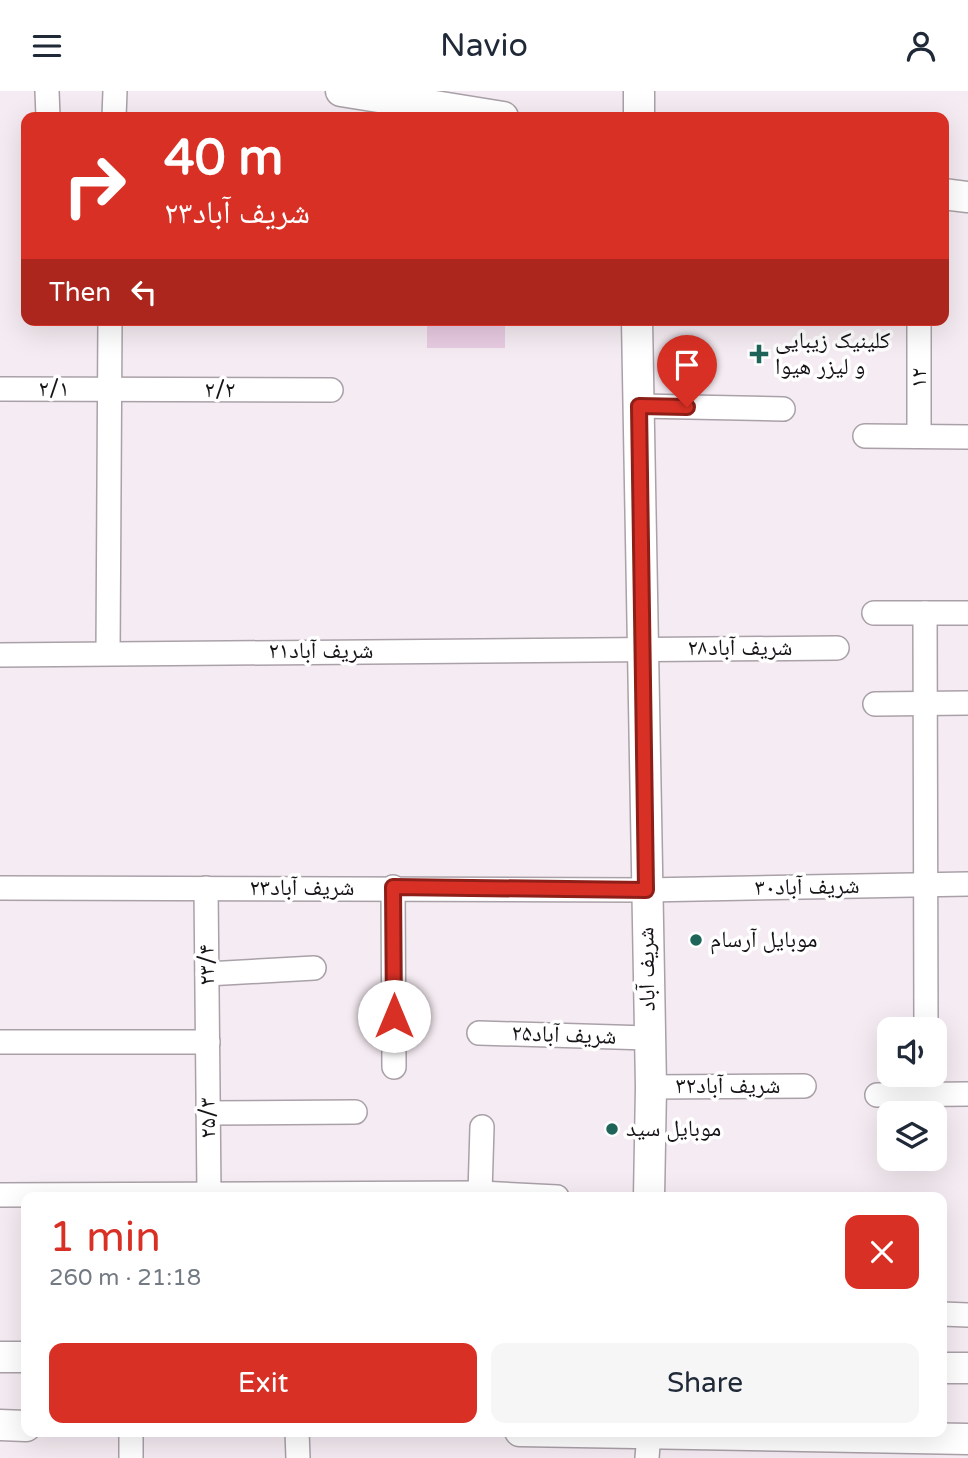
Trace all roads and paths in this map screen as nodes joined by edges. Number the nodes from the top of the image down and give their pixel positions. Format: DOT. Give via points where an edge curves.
graph roads {
  1 [pos="47,91"];
  2 [pos="115,91"];
  3 [pos="341,91"];
  4 [pos="639,91"];
  5 [pos="446,106"];
  6 [pos="48,112"];
  7 [pos="114,112"];
  8 [pos="477,112"];
  9 [pos="639,112"];
  10 [pos="949,195"];
  11 [pos="968,197"];
  12 [pos="110,326"];
  13 [pos="637,326"];
  14 [pos="919,326"];
  15 [pos="0,389"];
  16 [pos="108,389"];
  17 [pos="331,390"];
  18 [pos="639,406"];
  19 [pos="783,409"];
  20 [pos="865,436"];
  21 [pos="919,436"];
  22 [pos="968,437"];
  23 [pos="874,613"];
  24 [pos="925,613"];
  25 [pos="968,614"];
  26 [pos="642,648"];
  27 [pos="837,648"];
  28 [pos="108,653"];
  29 [pos="0,655"];
  30 [pos="924,703"];
  31 [pos="968,703"];
  32 [pos="875,704"];
  33 [pos="924,884"];
  34 [pos="968,884"];
  35 [pos="393,887"];
  36 [pos="0,888"];
  37 [pos="206,888"];
  38 [pos="646,890"];
  39 [pos="314,968"];
  40 [pos="207,974"];
  41 [pos="926,1017"];
  42 [pos="479,1033"];
  43 [pos="648,1038"];
  44 [pos="0,1042"];
  45 [pos="208,1042"];
  46 [pos="394,1067"];
  47 [pos="804,1086"];
  48 [pos="651,1087"];
  49 [pos="913,1087"];
  50 [pos="939,1087"];
  51 [pos="968,1094"];
  52 [pos="877,1095"];
  53 [pos="355,1112"];
  54 [pos="208,1113"];
  55 [pos="482,1127"];
  56 [pos="209,1192"];
  57 [pos="480,1192"];
  58 [pos="649,1192"];
  59 [pos="0,1195"];
  60 [pos="21,1195"];
  61 [pos="947,1314"];
  62 [pos="968,1315"];
  63 [pos="0,1357"];
  64 [pos="21,1357"];
  65 [pos="947,1368"];
  66 [pos="968,1368"];
  67 [pos="0,1425"];
  68 [pos="21,1426"];
  69 [pos="131,1437"];
  70 [pos="297,1437"];
  71 [pos="571,1437"];
  72 [pos="968,1439"];
  73 [pos="648,1446"];
  74 [pos="131,1458"];
  75 [pos="298,1458"];
  1 -- 6 [label="street"];
  2 -- 7 [label="street"];
  3 -- 5 [label="main road"];
  4 -- 9 [label="main road"];
  5 -- 8 [label="main road"];
  10 -- 11 [label="main road"];
  12 -- 16 [label="street"];
  13 -- 18 [label="main road, شریف آباد"];
  14 -- 21 [label="street, ۱۲"];
  15 -- 16 [label="street, ۲/۱"];
  16 -- 17 [label="street, ۲/۲"];
  16 -- 28 [label="street"];
  18 -- 19 [label="street"];
  18 -- 26 [label="main road, شریف آباد"];
  20 -- 21 [label="street"];
  21 -- 22 [label="street"];
  23 -- 24 [label="street"];
  24 -- 25 [label="street"];
  24 -- 30 [label="street"];
  26 -- 27 [label="street, شریف آباد۲۸"];
  26 -- 28 [label="street, شریف آباد۲۱"];
  26 -- 38 [label="main road, شریف آباد"];
  28 -- 29 [label="street, شریف آباد۲۱"];
  30 -- 31 [label="street"];
  30 -- 32 [label="street"];
  30 -- 33 [label="street"];
  33 -- 34 [label="street, شریف آباد۳۰"];
  33 -- 38 [label="street, شریف آباد۳۰"];
  33 -- 41 [label="street"];
  35 -- 37 [label="street, شریف آباد۲۳"];
  35 -- 38 [label="street, شریف آباد۲۳"];
  35 -- 46 [label="street"];
  36 -- 37 [label="street, شریف آباد۲۳"];
  37 -- 40 [label="street, ۲۳/۴"];
  38 -- 43 [label="main road, شریف آباد"];
  39 -- 40 [label="street"];
  40 -- 45 [label="street, ۲۳/۴"];
  42 -- 43 [label="street, شریف آباد۲۵"];
  43 -- 48 [label="main road, شریف آباد"];
  44 -- 45 [label="street"];
  45 -- 54 [label="street, ۲۵/۳"];
  47 -- 48 [label="street, شریف آباد۳۲"];
  48 -- 58 [label="main road, شریف آباد"];
  49 -- 52 [label="street"];
  50 -- 51 [label="street"];
  53 -- 54 [label="street"];
  54 -- 56 [label="street, ۲۵/۳"];
  55 -- 57 [label="street"];
  59 -- 60 [label="street"];
  61 -- 62 [label="street"];
  63 -- 64 [label="main road"];
  65 -- 66 [label="main road"];
  67 -- 68 [label="main road"];
  69 -- 74 [label="street"];
  70 -- 75 [label="street"];
  71 -- 73 [label="main road"];
  72 -- 73 [label="main road"];
}
